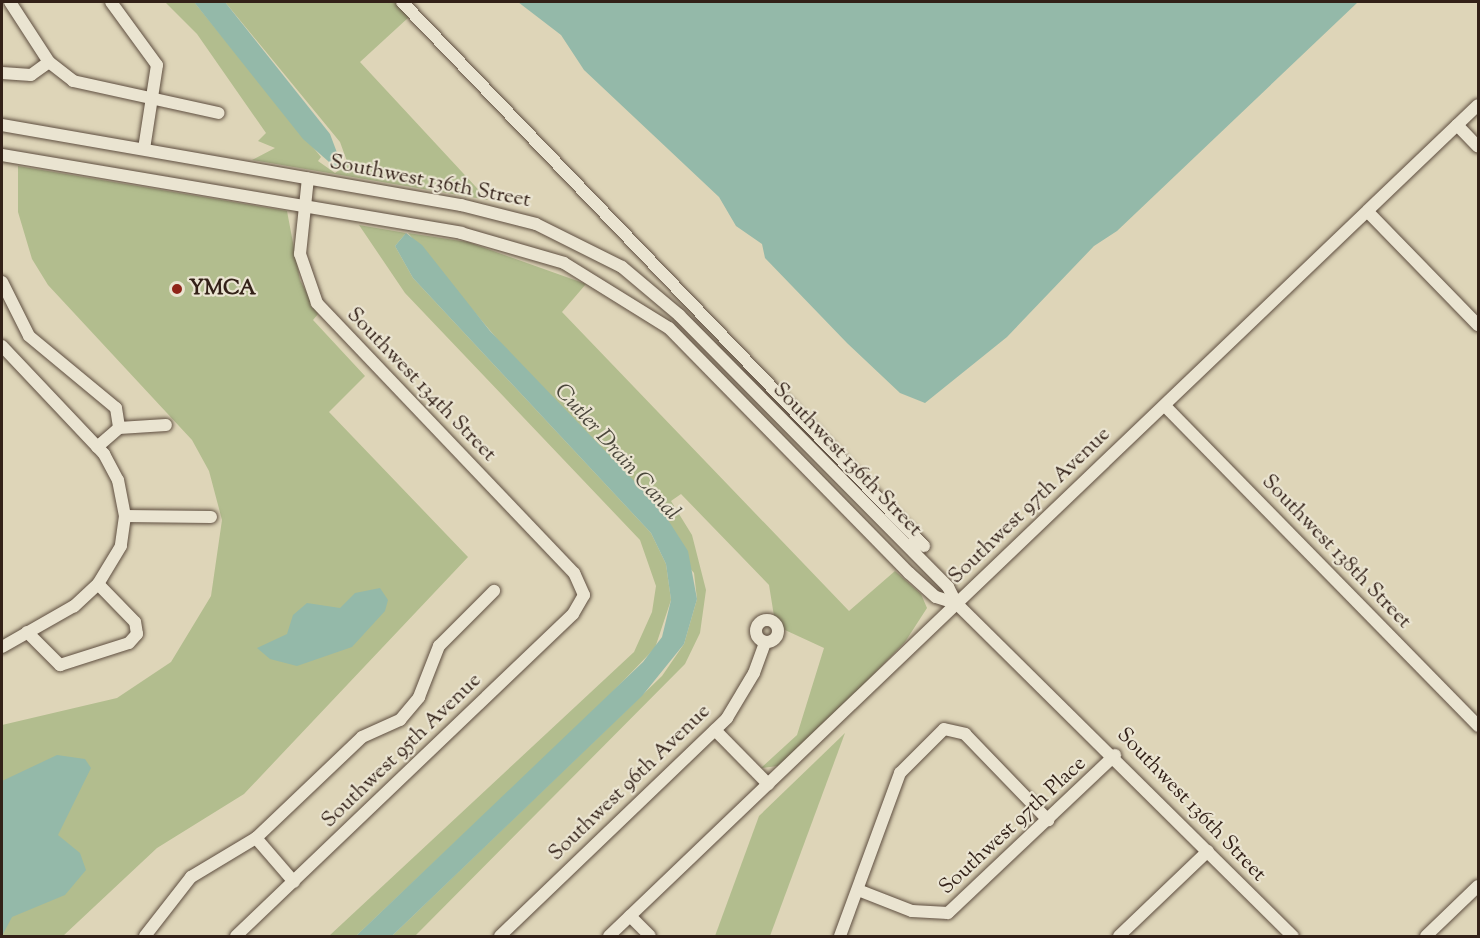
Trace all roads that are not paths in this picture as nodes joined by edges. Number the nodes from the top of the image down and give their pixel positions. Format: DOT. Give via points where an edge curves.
graph roads {
  1 [pos="10,2"];
  2 [pos="111,2"];
  3 [pos="402,2"];
  4 [pos="49,62"];
  5 [pos="2,73"];
  6 [pos="155,100"];
  7 [pos="1479,105"];
  8 [pos="219,112"];
  9 [pos="2,125"];
  10 [pos="1457,125"];
  11 [pos="1479,147"];
  12 [pos="144,149"];
  13 [pos="2,155"];
  14 [pos="308,178"];
  15 [pos="304,206"];
  16 [pos="1368,212"];
  17 [pos="2,282"];
  18 [pos="1479,325"];
  19 [pos="2,346"];
  20 [pos="1165,406"];
  21 [pos="166,424"];
  22 [pos="119,428"];
  23 [pos="98,447"];
  24 [pos="125,516"];
  25 [pos="211,517"];
  26 [pos="924,546"];
  27 [pos="98,584"];
  28 [pos="584,588"];
  29 [pos="494,591"];
  30 [pos="956,603"];
  31 [pos="27,632"];
  32 [pos="765,642"];
  33 [pos="2,646"];
  34 [pos="1479,726"];
  35 [pos="715,730"];
  36 [pos="1115,755"];
  37 [pos="768,784"];
  38 [pos="1048,820"];
  39 [pos="256,838"];
  40 [pos="1208,851"];
  41 [pos="294,882"];
  42 [pos="1479,886"];
  43 [pos="858,890"];
  44 [pos="630,916"];
  45 [pos="145,936"];
  46 [pos="236,936"];
  47 [pos="501,936"];
  48 [pos="609,936"];
  49 [pos="650,936"];
  50 [pos="840,936"];
  51 [pos="1119,936"];
  52 [pos="1293,936"];
  53 [pos="1426,936"];
  1 -- 4 [label="street"];
  2 -- 6 [label="street" via="154,56"];
  3 -- 26 [label="street, Southwest 136th Street"];
  4 -- 5 [label="street" via="31,75"];
  4 -- 6 [label="street" via="88,88"];
  6 -- 8 [label="street"];
  6 -- 12 [label="street"];
  7 -- 10 [label="street, Southwest 97th Avenue"];
  9 -- 12 [label="street, Southwest 136th Street"];
  10 -- 11 [label="street"];
  10 -- 16 [label="street, Southwest 97th Avenue"];
  12 -- 14 [label="street, Southwest 136th Street"];
  13 -- 15 [label="street, Southwest 136th Street"];
  14 -- 15 [label="street, Southwest 134th Street"];
  14 -- 30 [label="street, Southwest 136th Street" via="536,224 622,267 680,315 948,587"];
  15 -- 28 [label="street, Southwest 134th Street" via="301,261 321,308"];
  15 -- 30 [label="street, Southwest 136th Street" via="518,247 604,284 695,352 909,573 936,597"];
  16 -- 18 [label="street"];
  16 -- 20 [label="street, Southwest 97th Avenue"];
  17 -- 22 [label="street" via="25,331 111,401 119,413"];
  19 -- 23 [label="street"];
  20 -- 30 [label="street, Southwest 97th Avenue"];
  20 -- 34 [label="street, Southwest 138th Street"];
  21 -- 22 [label="street"];
  22 -- 23 [label="street"];
  23 -- 24 [label="street" via="118,480"];
  24 -- 25 [label="street"];
  24 -- 27 [label="street" via="121,546"];
  27 -- 31 [label="street" via="81,601"];
  27 -- 31 [label="street" via="135,622 137,634 129,643 60,665"];
  28 -- 41 [label="street, Southwest 95th Avenue" via="583,602 573,614"];
  29 -- 39 [label="street, Southwest 95th Avenue" via="439,646 418,697 400,720 362,737"];
  30 -- 36 [label="street, Southwest 136th Street"];
  30 -- 37 [label="street, Southwest 97th Avenue"];
  31 -- 33 [label="street"];
  32 -- 35 [label="street, Southwest 96th Avenue" via="744,694"];
  35 -- 37 [label="street"];
  35 -- 47 [label="street, Southwest 96th Avenue"];
  36 -- 38 [label="street, Southwest 97th Place"];
  36 -- 40 [label="street, Southwest 136th Street"];
  37 -- 44 [label="street, Southwest 97th Avenue"];
  38 -- 43 [label="street, Southwest 97th Place" via="958,906 934,916"];
  38 -- 43 [label="street" via="965,734 944,729 900,773"];
  39 -- 41 [label="street"];
  39 -- 45 [label="street, Southwest 95th Avenue" via="191,877"];
  40 -- 51 [label="street"];
  40 -- 52 [label="street, Southwest 136th Street"];
  41 -- 46 [label="street, Southwest 95th Avenue"];
  42 -- 53 [label="street"];
  43 -- 50 [label="street"];
  44 -- 48 [label="street, Southwest 97th Avenue"];
  44 -- 49 [label="street"];
}
